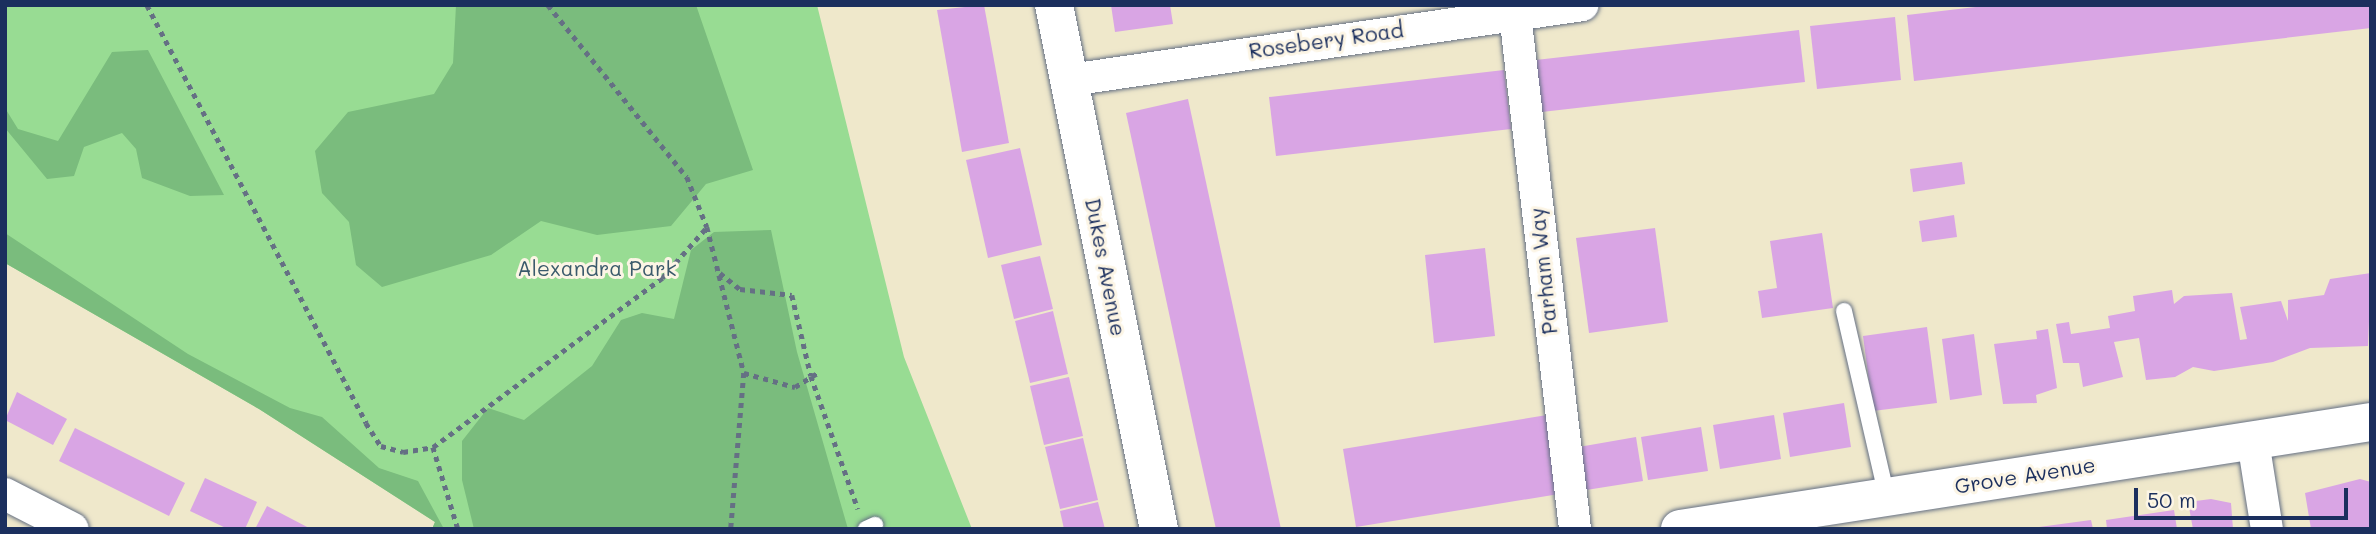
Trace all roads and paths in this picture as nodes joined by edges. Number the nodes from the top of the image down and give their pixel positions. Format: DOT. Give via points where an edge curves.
graph roads {
  1 [pos="148,5"];
  2 [pos="548,5"];
  3 [pos="1054,5"];
  4 [pos="1583,5"];
  5 [pos="1480,11"];
  6 [pos="1515,13"];
  7 [pos="1070,80"];
  8 [pos="708,226"];
  9 [pos="719,272"];
  10 [pos="1844,311"];
  11 [pos="819,372"];
  12 [pos="744,373"];
  13 [pos="811,376"];
  14 [pos="2371,422"];
  15 [pos="2253,441"];
  16 [pos="432,447"];
  17 [pos="5,494"];
  18 [pos="1886,497"];
  19 [pos="870,527"];
  20 [pos="73,529"];
  21 [pos="458,529"];
  22 [pos="731,529"];
  23 [pos="1159,529"];
  24 [pos="1575,529"];
  25 [pos="1680,529"];
  26 [pos="2267,529"];
  1 -- 16 [label="path" via="366,423 381,446 402,452"];
  2 -- 8 [label="path" via="687,177"];
  3 -- 7 [label="street, Dukes Avenue"];
  4 -- 6 [label="street, Rosebery Road"];
  5 -- 6 [label="street, Rosebery Road"];
  5 -- 7 [label="street, Rosebery Road"];
  6 -- 24 [label="street, Parham Way"];
  7 -- 23 [label="street, Dukes Avenue"];
  8 -- 9 [label="path"];
  8 -- 16 [label="path" via="662,278"];
  9 -- 12 [label="path"];
  9 -- 13 [label="path" via="740,289 792,296"];
  10 -- 18 [label="lane"];
  11 -- 13 [label="path"];
  12 -- 13 [label="path" via="795,387"];
  12 -- 22 [label="path"];
  13 -- 19 [label="path"];
  14 -- 15 [label="street, Grove Avenue"];
  15 -- 18 [label="street, Grove Avenue"];
  15 -- 26 [label="street"];
  16 -- 21 [label="path"];
  17 -- 20 [label="street"];
  18 -- 25 [label="street, Grove Avenue"];
}
